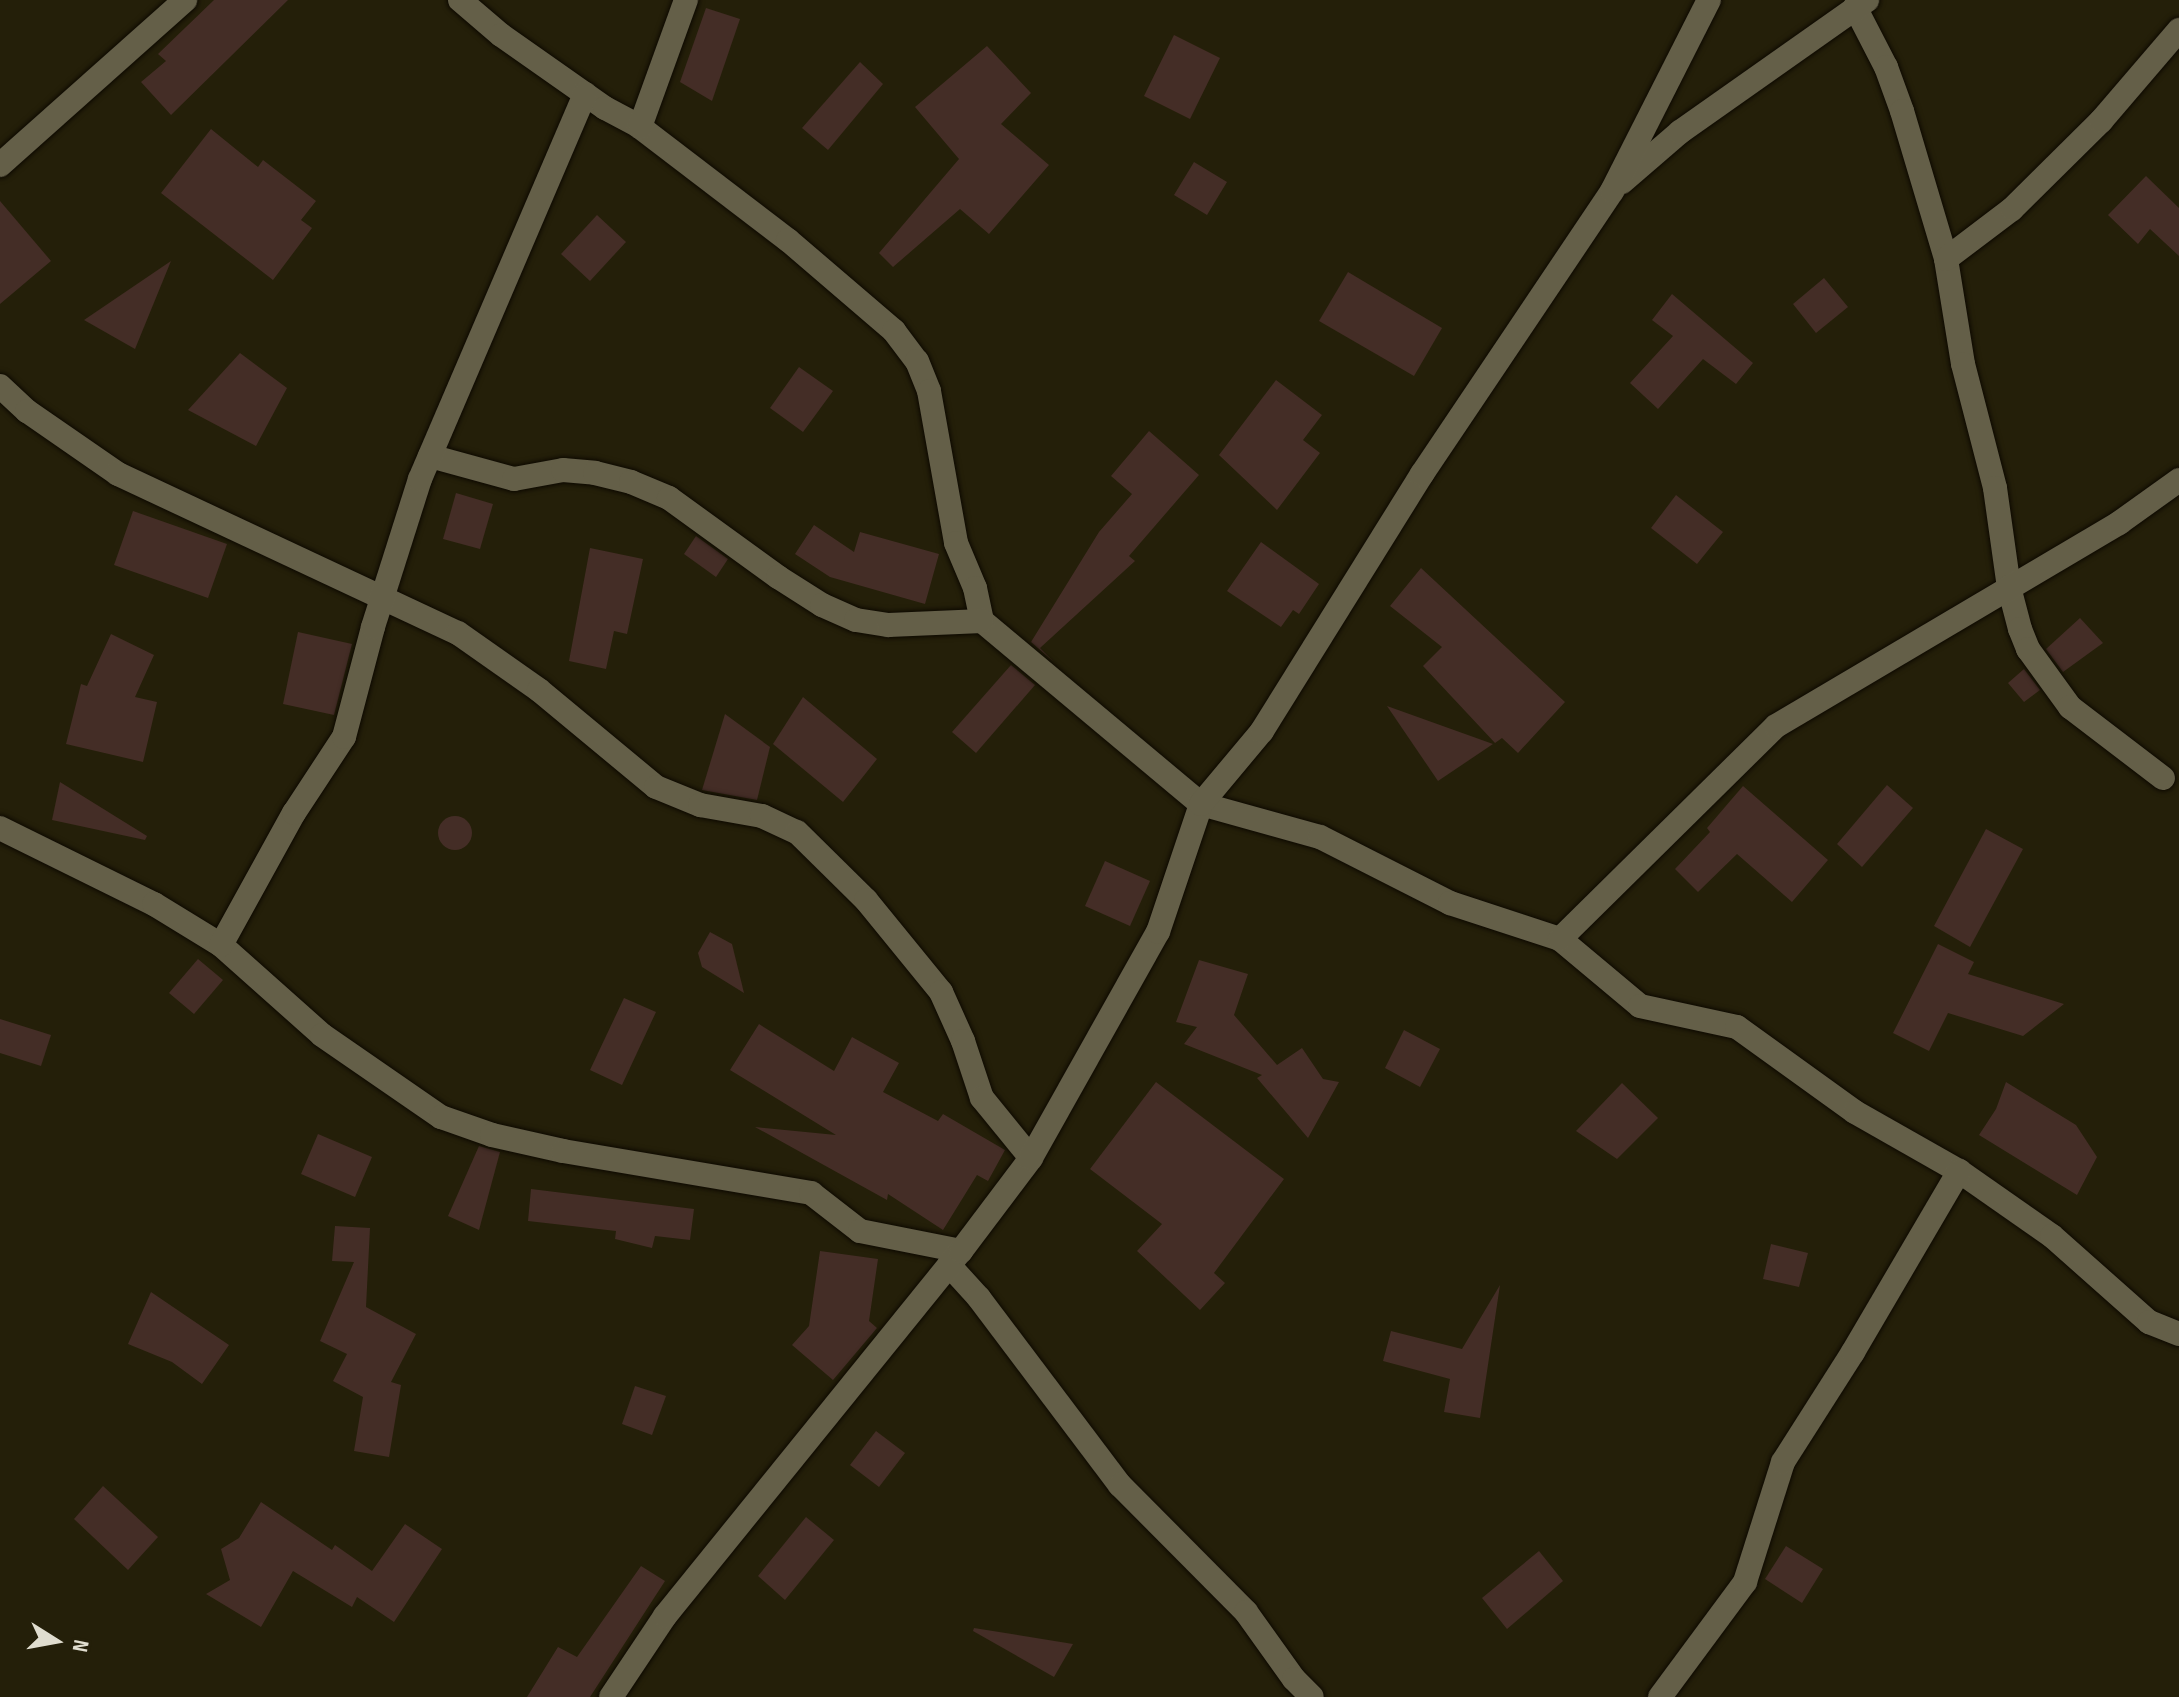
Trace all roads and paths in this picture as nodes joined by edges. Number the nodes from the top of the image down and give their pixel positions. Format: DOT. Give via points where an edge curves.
graph roads {
  1 [pos="185,0"];
  2 [pos="460,0"];
  3 [pos="686,0"];
  4 [pos="1709,0"];
  5 [pos="1861,3"];
  6 [pos="2179,30"];
  7 [pos="585,94"];
  8 [pos="640,127"];
  9 [pos="0,165"];
  10 [pos="1612,191"];
  11 [pos="1946,259"];
  12 [pos="0,386"];
  13 [pos="0,408"];
  14 [pos="27,411"];
  15 [pos="430,456"];
  16 [pos="2179,480"];
  17 [pos="2009,587"];
  18 [pos="384,598"];
  19 [pos="982,621"];
  20 [pos="2163,778"];
  21 [pos="1201,804"];
  22 [pos="0,828"];
  23 [pos="1560,939"];
  24 [pos="221,945"];
  25 [pos="1031,1158"];
  26 [pos="1959,1171"];
  27 [pos="955,1258"];
  28 [pos="2179,1334"];
  29 [pos="611,1697"];
  30 [pos="1312,1697"];
  31 [pos="1660,1697"];
  1 -- 9 [label="street"];
  2 -- 7 [label="street"];
  3 -- 8 [label="street"];
  4 -- 10 [label="street"];
  5 -- 10 [label="street" via="1680,132"];
  5 -- 11 [label="street" via="1902,111"];
  6 -- 11 [label="street" via="2101,121 2012,209"];
  7 -- 8 [label="street"];
  7 -- 15 [label="street"];
  8 -- 19 [label="street" via="872,309 917,361 937,426 956,543"];
  10 -- 21 [label="street" via="1422,474 1262,731"];
  11 -- 17 [label="street" via="1963,364 1995,488"];
  12 -- 14 [label="street"];
  13 -- 14 [label="street"];
  14 -- 18 [label="street" via="118,474"];
  15 -- 18 [label="street"];
  15 -- 19 [label="street" via="514,479 563,470 631,482 669,498 778,577 856,620 889,625"];
  16 -- 17 [label="street" via="2119,523"];
  17 -- 20 [label="street" via="2028,649 2070,707"];
  17 -- 23 [label="street" via="1776,726"];
  18 -- 24 [label="street" via="344,737 294,813"];
  18 -- 25 [label="street" via="458,633 539,690 656,787 700,805 762,816 797,832 866,900 941,992 982,1098"];
  19 -- 21 [label="street"];
  21 -- 23 [label="street" via="1320,837 1450,903"];
  21 -- 25 [label="street" via="1158,932"];
  22 -- 24 [label="street" via="154,904"];
  23 -- 26 [label="street" via="1640,1006 1737,1027 1855,1112"];
  24 -- 27 [label="street" via="322,1035 441,1117 563,1151 811,1193 860,1231"];
  25 -- 27 [label="street"];
  26 -- 28 [label="street" via="2052,1236 2149,1322"];
  26 -- 31 [label="street" via="1783,1462 1745,1582"];
  27 -- 29 [label="street" via="665,1616"];
  27 -- 30 [label="street" via="1120,1485 1246,1612"];
}
